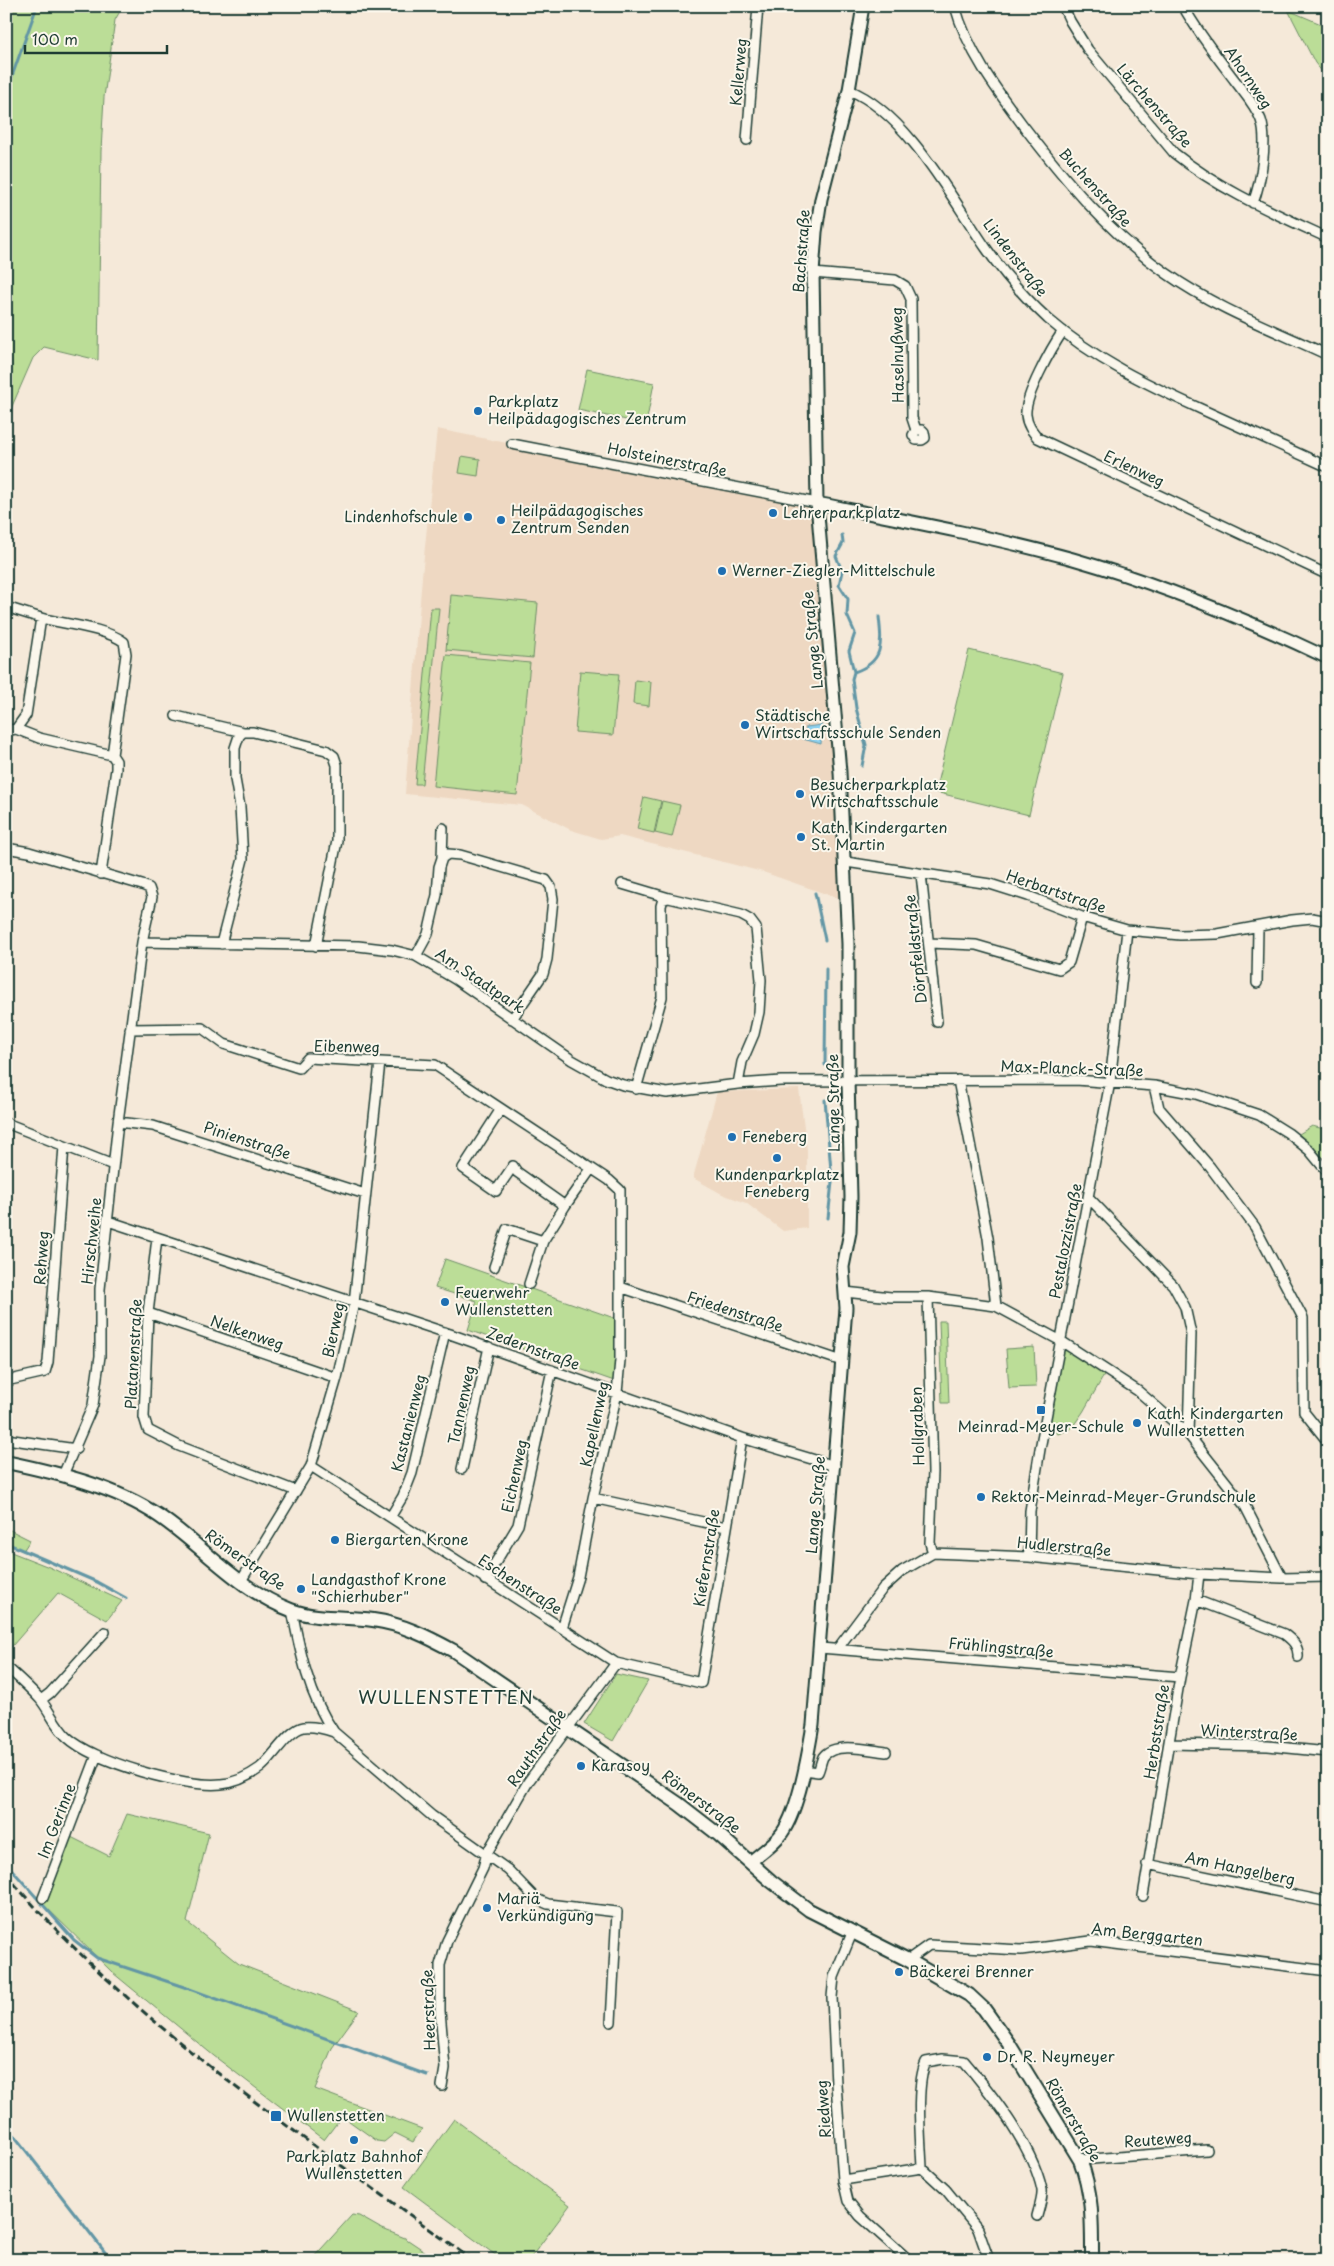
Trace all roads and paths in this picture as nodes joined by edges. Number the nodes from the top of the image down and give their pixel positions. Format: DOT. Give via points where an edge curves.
graph roads {
  1 [pos="758,6"];
  2 [pos="863,6"];
  3 [pos="955,6"];
  4 [pos="1063,6"];
  5 [pos="1183,6"];
  6 [pos="849,90"];
  7 [pos="747,140"];
  8 [pos="1253,203"];
  9 [pos="1328,238"];
  10 [pos="813,273"];
  11 [pos="1063,331"];
  12 [pos="1328,355"];
  13 [pos="916,430"];
  14 [pos="512,444"];
  15 [pos="1328,467"];
  16 [pos="817,504"];
  17 [pos="1328,575"];
  18 [pos="6,607"];
  19 [pos="41,618"];
  20 [pos="1328,658"];
  21 [pos="176,716"];
  22 [pos="16,729"];
  23 [pos="243,732"];
  24 [pos="6,734"];
  25 [pos="112,755"];
  26 [pos="443,828"];
  27 [pos="6,848"];
  28 [pos="442,858"];
  29 [pos="846,862"];
  30 [pos="101,874"];
  31 [pos="921,874"];
  32 [pos="622,884"];
  33 [pos="669,898"];
  34 [pos="1082,917"];
  35 [pos="1328,921"];
  36 [pos="1258,928"];
  37 [pos="1127,930"];
  38 [pos="142,942"];
  39 [pos="929,943"];
  40 [pos="220,944"];
  41 [pos="316,946"];
  42 [pos="416,956"];
  43 [pos="1257,983"];
  44 [pos="512,1019"];
  45 [pos="937,1022"];
  46 [pos="130,1029"];
  47 [pos="380,1062"];
  48 [pos="848,1080"];
  49 [pos="958,1080"];
  50 [pos="1110,1082"];
  51 [pos="738,1084"];
  52 [pos="1154,1086"];
  53 [pos="636,1089"];
  54 [pos="501,1109"];
  55 [pos="118,1122"];
  56 [pos="6,1123"];
  57 [pos="64,1146"];
  58 [pos="113,1165"];
  59 [pos="591,1169"];
  60 [pos="1328,1173"];
  61 [pos="620,1190"];
  62 [pos="365,1194"];
  63 [pos="1089,1198"];
  64 [pos="565,1206"];
  65 [pos="108,1222"];
  66 [pos="157,1238"];
  67 [pos="543,1241"];
  68 [pos="494,1268"];
  69 [pos="529,1284"];
  70 [pos="620,1287"];
  71 [pos="845,1292"];
  72 [pos="928,1297"];
  73 [pos="354,1303"];
  74 [pos="996,1306"];
  75 [pos="148,1313"];
  76 [pos="445,1332"];
  77 [pos="1061,1341"];
  78 [pos="489,1347"];
  79 [pos="842,1361"];
  80 [pos="552,1370"];
  81 [pos="338,1378"];
  82 [pos="6,1380"];
  83 [pos="617,1393"];
  84 [pos="1188,1434"];
  85 [pos="742,1438"];
  86 [pos="6,1440"];
  87 [pos="1328,1442"];
  88 [pos="76,1449"];
  89 [pos="6,1462"];
  90 [pos="311,1466"];
  91 [pos="835,1466"];
  92 [pos="462,1469"];
  93 [pos="63,1475"];
  94 [pos="296,1491"];
  95 [pos="593,1498"];
  96 [pos="391,1516"];
  97 [pos="726,1527"];
  98 [pos="933,1553"];
  99 [pos="1029,1557"];
  100 [pos="1199,1574"];
  101 [pos="1328,1577"];
  102 [pos="1282,1578"];
  103 [pos="485,1580"];
  104 [pos="241,1581"];
  105 [pos="1196,1600"];
  106 [pos="292,1610"];
  107 [pos="562,1628"];
  108 [pos="105,1632"];
  109 [pos="820,1648"];
  110 [pos="838,1648"];
  111 [pos="1298,1657"];
  112 [pos="616,1663"];
  113 [pos="10,1670"];
  114 [pos="1180,1677"];
  115 [pos="701,1683"];
  116 [pos="40,1700"];
  117 [pos="567,1727"];
  118 [pos="334,1732"];
  119 [pos="1169,1744"];
  120 [pos="886,1752"];
  121 [pos="1328,1752"];
  122 [pos="97,1755"];
  123 [pos="804,1770"];
  124 [pos="487,1854"];
  125 [pos="750,1862"];
  126 [pos="1147,1864"];
  127 [pos="1143,1896"];
  128 [pos="42,1898"];
  129 [pos="1328,1902"];
  130 [pos="852,1933"];
  131 [pos="908,1960"];
  132 [pos="1328,1970"];
  133 [pos="611,2022"];
  134 [pos="442,2086"];
  135 [pos="1207,2150"];
  136 [pos="1080,2160"];
  137 [pos="922,2168"];
  138 [pos="843,2180"];
  139 [pos="1037,2216"];
  140 [pos="909,2260"];
  141 [pos="989,2260"];
  142 [pos="1092,2260"];
  1 -- 7 [label="street, Kellerweg"];
  2 -- 6 [label="street, Bachstraße"];
  3 -- 12 [label="street, Buchenstraße" via="974,53 1003,97 1065,180 1102,220 1151,262 1186,286"];
  4 -- 8 [label="street, Lärchenstraße" via="1088,50 1174,154"];
  5 -- 8 [label="street, Ahornweg" via="1261,119 1262,155"];
  6 -- 10 [label="street, Bachstraße" via="821,199"];
  6 -- 11 [label="street, Lindenstraße" via="873,104 922,153 1015,286"];
  8 -- 9 [label="street, Lärchenstraße"];
  10 -- 13 [label="street, Haselnußweg" via="894,280 905,286 911,299 912,418"];
  10 -- 16 [label="street, Bachstraße"];
  11 -- 15 [label="street, Lindenstraße" via="1104,361 1147,384"];
  11 -- 17 [label="street, Erlenweg" via="1026,406 1028,424 1038,438"];
  14 -- 16 [label="street, Holsteinerstraße"];
  16 -- 20 [label="street" via="926,524 1074,560 1251,622"];
  16 -- 29 [label="street, Lange Straße"];
  18 -- 19 [label="street"];
  19 -- 22 [label="street" via="26,715"];
  19 -- 25 [label="street" via="106,634 124,642 126,654"];
  21 -- 23 [label="street"];
  22 -- 24 [label="street"];
  22 -- 25 [label="street" via="39,738"];
  23 -- 40 [label="street" via="238,736 235,748 235,779 243,859"];
  23 -- 41 [label="street" via="326,750 334,756 337,841"];
  25 -- 30 [label="street" via="116,769"];
  26 -- 28 [label="street"];
  27 -- 30 [label="street"];
  28 -- 42 [label="street" via="433,917"];
  28 -- 44 [label="street" via="448,854 460,855 535,876 546,880 551,887 553,898 547,959 542,974"];
  29 -- 31 [label="street, Herbartstraße"];
  29 -- 48 [label="street, Lange Straße"];
  30 -- 38 [label="street" via="142,884 152,891"];
  31 -- 34 [label="street, Herbartstraße" via="990,884"];
  31 -- 39 [label="street, Dörpfeldstraße"];
  32 -- 33 [label="street"];
  33 -- 51 [label="street" via="741,915 756,928 761,980 759,1012"];
  33 -- 53 [label="street" via="663,899 660,906 662,997"];
  34 -- 37 [label="street, Herbartstraße"];
  34 -- 39 [label="street" via="1069,962 1059,969 976,945"];
  35 -- 36 [label="street, Herbartstraße" via="1312,918 1292,920"];
  36 -- 37 [label="street, Herbartstraße" via="1187,935"];
  36 -- 43 [label="street"];
  37 -- 50 [label="street, Pestalozzistraße"];
  38 -- 40 [label="street, Am Stadtpark"];
  38 -- 46 [label="street, Hirschweihe"];
  39 -- 45 [label="street, Dörpfeldstraße"];
  40 -- 41 [label="street, Am Stadtpark"];
  41 -- 42 [label="street, Am Stadtpark" via="358,946"];
  42 -- 44 [label="street, Am Stadtpark"];
  44 -- 53 [label="street, Am Stadtpark" via="572,1060 606,1079"];
  46 -- 47 [label="street, Eibenweg" via="202,1028 224,1044 299,1068 308,1058"];
  46 -- 55 [label="street, Hirschweihe"];
  47 -- 54 [label="street, Eibenweg" via="435,1065"];
  47 -- 62 [label="street, Bierweg"];
  48 -- 49 [label="street, Max-Planck-Straße"];
  48 -- 51 [label="street, Am Stadtpark"];
  48 -- 71 [label="street, Lange Straße" via="851,1211 843,1267"];
  49 -- 50 [label="street, Max-Planck-Straße"];
  49 -- 74 [label="street" via="988,1238"];
  50 -- 52 [label="street, Max-Planck-Straße"];
  50 -- 63 [label="street, Pestalozzistraße"];
  51 -- 53 [label="street, Am Stadtpark" via="667,1093"];
  52 -- 60 [label="street, Max-Planck-Straße" via="1196,1094 1259,1115 1309,1150"];
  52 -- 87 [label="street" via="1159,1108 1210,1167 1255,1227 1303,1318 1304,1412"];
  54 -- 59 [label="street, Eibenweg"];
  54 -- 64 [label="street" via="463,1168 496,1191 513,1166"];
  55 -- 58 [label="street, Hirschweihe"];
  55 -- 62 [label="street, Pinienstraße" via="154,1126"];
  56 -- 57 [label="street"];
  57 -- 58 [label="street"];
  57 -- 82 [label="street, Rehweg" via="45,1372"];
  58 -- 65 [label="street, Hirschweihe"];
  59 -- 61 [label="street, Eibenweg"];
  59 -- 64 [label="street"];
  61 -- 70 [label="street, Kapellenweg"];
  62 -- 73 [label="street, Bierweg"];
  63 -- 77 [label="street, Pestalozzistraße"];
  63 -- 84 [label="street" via="1173,1285 1185,1307 1191,1334"];
  64 -- 67 [label="street"];
  65 -- 66 [label="street, Zedernstraße"];
  65 -- 88 [label="street, Hirschweihe" via="100,1289 100,1356 94,1405"];
  66 -- 73 [label="street, Zedernstraße"];
  66 -- 75 [label="street, Platanenstraße"];
  67 -- 68 [label="street" via="507,1229"];
  67 -- 69 [label="street"];
  70 -- 79 [label="street, Friedenstraße"];
  70 -- 83 [label="street, Kapellenweg"];
  71 -- 72 [label="street"];
  71 -- 79 [label="street, Lange Straße"];
  72 -- 74 [label="street"];
  72 -- 98 [label="street, Hollgraben" via="933,1472 930,1543"];
  73 -- 76 [label="street, Zedernstraße"];
  73 -- 81 [label="street, Bierweg"];
  74 -- 77 [label="street"];
  75 -- 81 [label="street, Nelkenweg"];
  75 -- 94 [label="street, Platanenstraße" via="144,1417 148,1430 179,1446"];
  76 -- 78 [label="street, Zedernstraße"];
  76 -- 96 [label="street, Kastanienweg" via="412,1473 404,1496"];
  77 -- 84 [label="street" via="1138,1391"];
  77 -- 99 [label="street, Pestalozzistraße" via="1030,1511"];
  78 -- 80 [label="street, Zedernstraße"];
  78 -- 92 [label="street, Tannenweg"];
  79 -- 91 [label="street, Lange Straße"];
  80 -- 83 [label="street, Zedernstraße"];
  80 -- 103 [label="street, Eichenweg" via="518,1525"];
  81 -- 90 [label="street, Bierweg"];
  83 -- 85 [label="street, Zedernstraße"];
  83 -- 95 [label="street, Kapellenweg"];
  84 -- 102 [label="street" via="1245,1506"];
  85 -- 91 [label="street, Zedernstraße"];
  85 -- 97 [label="street, Kiefernstraße"];
  86 -- 88 [label="street"];
  88 -- 93 [label="street, Hirschweihe"];
  89 -- 93 [label="main road, Römerstraße"];
  90 -- 94 [label="street, Bierweg"];
  90 -- 96 [label="street, Eschenstraße"];
  91 -- 109 [label="street, Lange Straße"];
  93 -- 104 [label="main road, Römerstraße" via="138,1504 160,1517"];
  94 -- 104 [label="street, Bierweg"];
  95 -- 97 [label="street"];
  95 -- 107 [label="street, Kapellenweg" via="578,1577"];
  96 -- 103 [label="street, Eschenstraße"];
  97 -- 115 [label="street, Kiefernstraße"];
  98 -- 99 [label="street, Hudlerstraße"];
  98 -- 110 [label="street" via="902,1571 883,1588"];
  99 -- 100 [label="street, Hudlerstraße"];
  100 -- 102 [label="street, Hudlerstraße"];
  100 -- 105 [label="street, Herbststraße"];
  101 -- 102 [label="street, Hudlerstraße"];
  103 -- 107 [label="street, Eschenstraße"];
  104 -- 106 [label="main road, Römerstraße" via="271,1601"];
  105 -- 111 [label="street" via="1284,1634 1293,1641"];
  105 -- 114 [label="street, Herbststraße"];
  106 -- 117 [label="main road, Römerstraße" via="324,1618 396,1624 419,1632 454,1651"];
  106 -- 118 [label="street" via="314,1696"];
  107 -- 112 [label="street, Eschenstraße"];
  108 -- 116 [label="street"];
  109 -- 110 [label="street, Frühlingstraße"];
  109 -- 123 [label="street, Lange Straße" via="814,1715"];
  110 -- 114 [label="street, Frühlingstraße"];
  112 -- 115 [label="street, Eschenstraße"];
  112 -- 117 [label="street, Rauthstraße"];
  113 -- 116 [label="street"];
  114 -- 119 [label="street, Herbststraße"];
  116 -- 122 [label="street" via="66,1736"];
  117 -- 124 [label="street, Rauthstraße" via="528,1782"];
  117 -- 125 [label="main road, Römerstraße" via="690,1812"];
  118 -- 122 [label="street" via="302,1727 260,1768 219,1785 171,1780"];
  118 -- 124 [label="street" via="432,1816"];
  119 -- 121 [label="street, Winterstraße" via="1268,1746"];
  119 -- 126 [label="street, Herbststraße"];
  120 -- 123 [label="street" via="833,1749 823,1757 818,1772"];
  122 -- 128 [label="street, Im Gerinne"];
  123 -- 125 [label="street, Lange Straße" via="786,1827 772,1845"];
  124 -- 133 [label="street" via="536,1899 548,1904 617,1912"];
  124 -- 134 [label="street, Heerstraße" via="484,1868 440,1965 445,2068"];
  125 -- 130 [label="main road, Römerstraße" via="809,1910"];
  126 -- 127 [label="street, Herbststraße"];
  126 -- 129 [label="street, Am Hangelberg"];
  130 -- 131 [label="main road, Römerstraße"];
  130 -- 138 [label="street, Riedweg" via="834,1977 832,1997"];
  131 -- 132 [label="street, Am Berggarten" via="929,1945 1022,1950 1091,1941"];
  131 -- 136 [label="main road, Römerstraße" via="969,1995 984,2009"];
  135 -- 136 [label="street, Reuteweg"];
  136 -- 142 [label="main road, Römerstraße" via="1091,2199"];
  137 -- 138 [label="street"];
  137 -- 139 [label="street" via="922,2070 926,2062 943,2059 964,2061 992,2094 1027,2150 1042,2191"];
  137 -- 141 [label="street" via="946,2190 978,2229"];
  138 -- 140 [label="street, Riedweg" via="848,2201 860,2216"];
}
